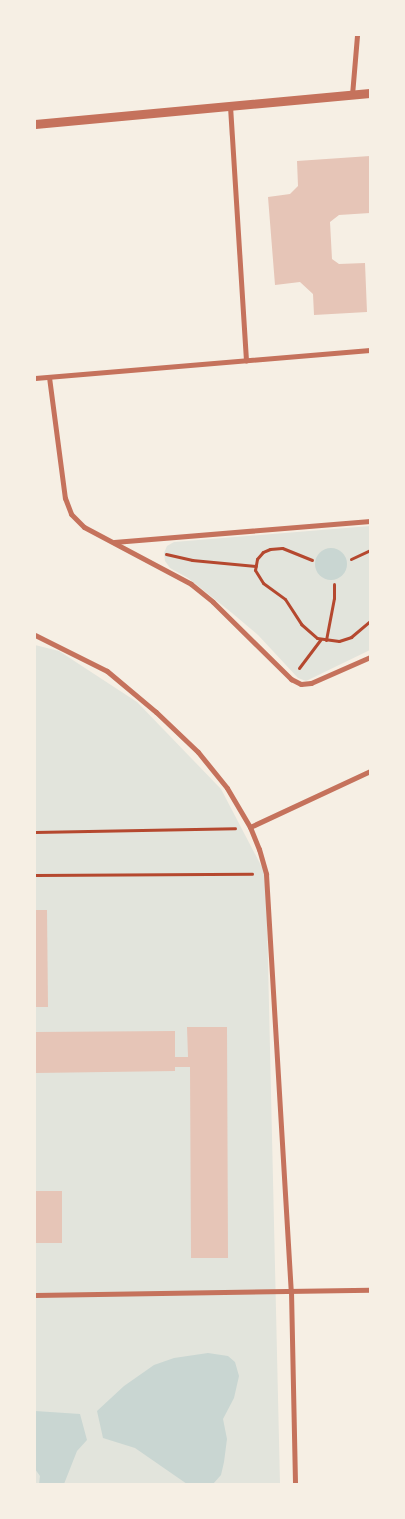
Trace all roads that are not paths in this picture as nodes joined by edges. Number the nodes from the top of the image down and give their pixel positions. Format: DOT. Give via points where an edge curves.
graph roads {
  1 [pos="357,35"];
  2 [pos="370,94"];
  3 [pos="352,95"];
  4 [pos="230,106"];
  5 [pos="35,124"];
  6 [pos="370,350"];
  7 [pos="246,360"];
  8 [pos="49,377"];
  9 [pos="35,378"];
  10 [pos="370,522"];
  11 [pos="112,542"];
  12 [pos="35,635"];
  13 [pos="370,657"];
  14 [pos="370,771"];
  15 [pos="250,827"];
  16 [pos="370,1290"];
  17 [pos="291,1291"];
  18 [pos="35,1295"];
  19 [pos="295,1484"];
  1 -- 3 [label="street"];
  2 -- 3 [label="street"];
  3 -- 4 [label="street"];
  4 -- 5 [label="street"];
  4 -- 7 [label="street"];
  6 -- 7 [label="street"];
  7 -- 8 [label="street"];
  8 -- 9 [label="street"];
  8 -- 11 [label="street" via="65,498 71,514 84,526"];
  10 -- 11 [label="street"];
  11 -- 13 [label="street" via="191,584 300,684 312,684"];
  12 -- 15 [label="street" via="107,671 156,712 198,752 228,788"];
  14 -- 15 [label="street"];
  15 -- 17 [label="street" via="266,874"];
  16 -- 17 [label="street"];
  17 -- 18 [label="street"];
  17 -- 19 [label="street"];
}
